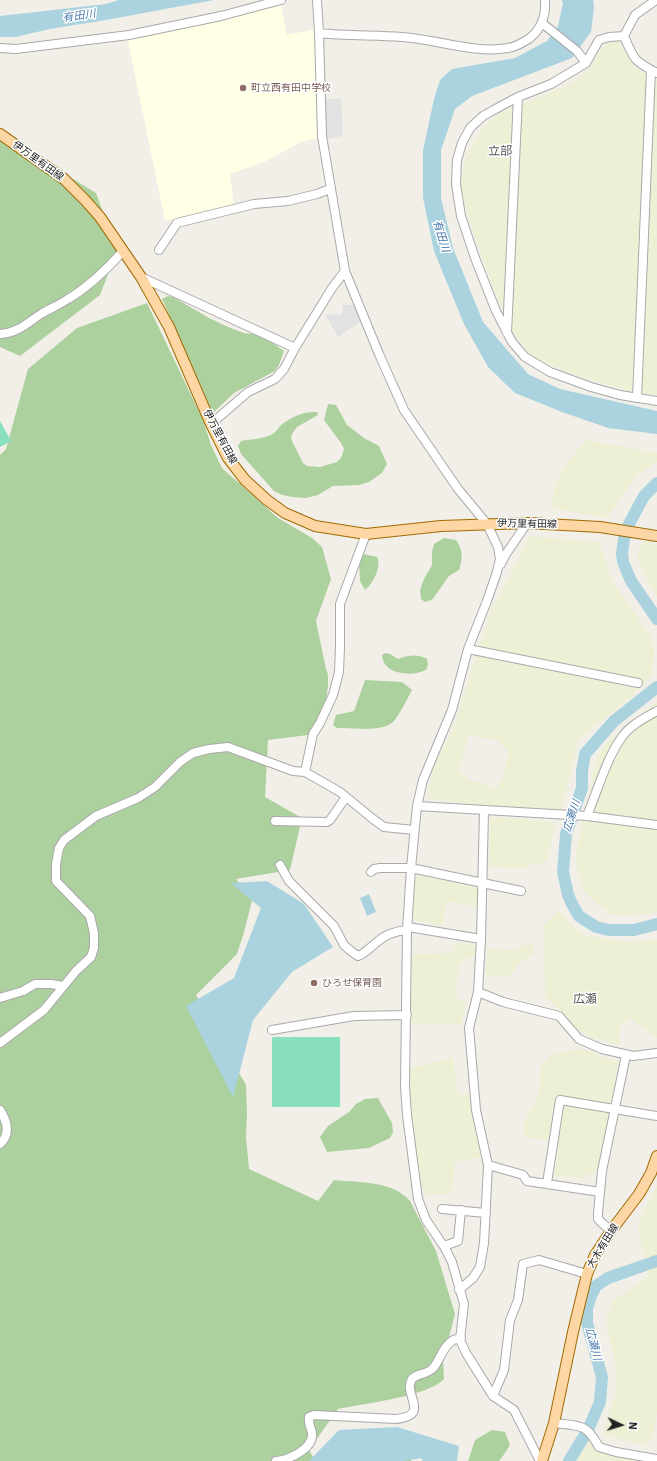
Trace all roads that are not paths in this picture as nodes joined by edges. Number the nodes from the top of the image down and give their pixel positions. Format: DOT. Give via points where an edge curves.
graph roads {
  1 [pos="281,0"];
  2 [pos="317,0"];
  3 [pos="545,0"];
  4 [pos="656,0"];
  5 [pos="542,23"];
  6 [pos="319,33"];
  7 [pos="624,36"];
  8 [pos="0,48"];
  9 [pos="586,63"];
  10 [pos="654,72"];
  11 [pos="518,97"];
  12 [pos="0,134"];
  13 [pos="330,189"];
  14 [pos="159,250"];
  15 [pos="124,251"];
  16 [pos="345,271"];
  17 [pos="141,277"];
  18 [pos="0,334"];
  19 [pos="507,334"];
  20 [pos="295,348"];
  21 [pos="637,398"];
  22 [pos="657,401"];
  23 [pos="211,424"];
  24 [pos="527,523"];
  25 [pos="487,524"];
  26 [pos="366,534"];
  27 [pos="657,536"];
  28 [pos="497,572"];
  29 [pos="468,648"];
  30 [pos="638,683"];
  31 [pos="657,710"];
  32 [pos="305,772"];
  33 [pos="346,797"];
  34 [pos="417,806"];
  35 [pos="484,811"];
  36 [pos="587,816"];
  37 [pos="275,821"];
  38 [pos="657,824"];
  39 [pos="414,830"];
  40 [pos="280,865"];
  41 [pos="411,868"];
  42 [pos="371,872"];
  43 [pos="482,884"];
  44 [pos="521,891"];
  45 [pos="408,929"];
  46 [pos="481,939"];
  47 [pos="63,986"];
  48 [pos="478,992"];
  49 [pos="0,998"];
  50 [pos="406,1015"];
  51 [pos="272,1030"];
  52 [pos="0,1043"];
  53 [pos="657,1053"];
  54 [pos="626,1055"];
  55 [pos="0,1110"];
  56 [pos="613,1110"];
  57 [pos="657,1116"];
  58 [pos="0,1144"];
  59 [pos="657,1156"];
  60 [pos="488,1165"];
  61 [pos="547,1183"];
  62 [pos="600,1192"];
  63 [pos="442,1209"];
  64 [pos="461,1210"];
  65 [pos="486,1213"];
  66 [pos="611,1231"];
  67 [pos="444,1246"];
  68 [pos="587,1274"];
  69 [pos="459,1290"];
  70 [pos="461,1338"];
  71 [pos="493,1396"];
  72 [pos="554,1423"];
  73 [pos="657,1459"];
  74 [pos="276,1461"];
  75 [pos="541,1461"];
  1 -- 8 [label="street" via="221,16 129,35 16,49"];
  2 -- 6 [label="street"];
  3 -- 5 [label="street" via="546,9"];
  4 -- 7 [label="street" via="635,15"];
  5 -- 6 [label="street" via="522,44 509,48 482,49 403,37"];
  5 -- 9 [label="street" via="577,51"];
  6 -- 13 [label="street" via="322,136"];
  7 -- 9 [label="street" via="599,40"];
  7 -- 10 [label="street" via="632,56 638,63"];
  9 -- 11 [label="street" via="551,84"];
  10 -- 21 [label="street"];
  11 -- 19 [label="street"];
  11 -- 19 [label="street" via="483,116 470,128 457,160 456,184 462,216 475,258"];
  12 -- 15 [label="main road, 伊万里有田線" via="64,179 100,217"];
  13 -- 14 [label="street" via="310,196 254,204 177,223"];
  13 -- 16 [label="street"];
  15 -- 17 [label="main road, 伊万里有田線"];
  15 -- 18 [label="street" via="103,273 68,299 20,329"];
  16 -- 20 [label="street"];
  16 -- 25 [label="street" via="404,410 458,489"];
  17 -- 20 [label="street"];
  17 -- 23 [label="main road, 伊万里有田線" via="169,327"];
  19 -- 21 [label="street" via="525,357 550,372 591,387"];
  20 -- 23 [label="street" via="284,369 275,379 248,392"];
  21 -- 22 [label="street"];
  23 -- 26 [label="main road, 伊万里有田線" via="228,458 245,480 285,513 315,526"];
  24 -- 25 [label="main road, 伊万里有田線"];
  24 -- 27 [label="main road, 伊万里有田線" via="600,528"];
  24 -- 28 [label="street"];
  25 -- 26 [label="main road, 伊万里有田線"];
  25 -- 28 [label="street" via="498,547 500,559"];
  26 -- 32 [label="street" via="340,604 339,672 333,695 313,734"];
  28 -- 29 [label="street"];
  29 -- 30 [label="street"];
  29 -- 34 [label="street" via="452,710 423,780"];
  31 -- 36 [label="street" via="623,736"];
  32 -- 33 [label="street"];
  32 -- 47 [label="street" via="293,771 228,747 193,753 155,787 138,798 96,816 64,840 59,848 56,881 90,916 94,948 91,957"];
  33 -- 37 [label="street" via="327,822"];
  33 -- 39 [label="street" via="384,826"];
  34 -- 35 [label="street"];
  34 -- 39 [label="street"];
  35 -- 36 [label="street"];
  35 -- 43 [label="street"];
  36 -- 38 [label="street"];
  39 -- 41 [label="street"];
  40 -- 45 [label="street" via="289,881 334,926 344,945 358,956 365,954 377,942 396,931"];
  41 -- 42 [label="street" via="380,868"];
  41 -- 43 [label="street"];
  41 -- 45 [label="street"];
  43 -- 44 [label="street"];
  43 -- 46 [label="street"];
  45 -- 46 [label="street"];
  45 -- 50 [label="street"];
  46 -- 48 [label="street"];
  47 -- 49 [label="street" via="36,984"];
  47 -- 52 [label="street" via="44,1010"];
  48 -- 54 [label="street" via="503,1002 559,1016 579,1039 602,1049"];
  48 -- 60 [label="street" via="469,1028 476,1110"];
  50 -- 51 [label="street" via="354,1016"];
  50 -- 67 [label="street" via="405,1086 418,1199 426,1220"];
  53 -- 54 [label="street"];
  54 -- 56 [label="street"];
  55 -- 58 [label="street" via="7,1126 7,1136"];
  56 -- 57 [label="street"];
  56 -- 61 [label="street" via="560,1100"];
  56 -- 62 [label="street"];
  59 -- 66 [label="main road, 大木有田線" via="639,1194"];
  60 -- 61 [label="street" via="520,1174 527,1181"];
  60 -- 65 [label="street"];
  61 -- 62 [label="street"];
  62 -- 66 [label="street" via="598,1219"];
  63 -- 64 [label="street"];
  64 -- 65 [label="street"];
  64 -- 67 [label="street" via="458,1241"];
  65 -- 69 [label="street" via="480,1267 473,1278"];
  66 -- 68 [label="main road, 大木有田線"];
  67 -- 69 [label="street" via="452,1262"];
  68 -- 71 [label="street" via="539,1260 523,1264 518,1300 510,1320 504,1370"];
  68 -- 72 [label="main road, 大木有田線"];
  69 -- 70 [label="street" via="464,1304"];
  70 -- 71 [label="street" via="466,1353"];
  70 -- 74 [label="street" via="451,1341 433,1368 412,1380 414,1406 409,1417 396,1419 314,1415 309,1417 308,1422 312,1437 303,1450 287,1459"];
  71 -- 75 [label="street" via="514,1410"];
  72 -- 73 [label="street" via="586,1428 600,1447"];
  72 -- 75 [label="main road, 大木有田線"];
}
